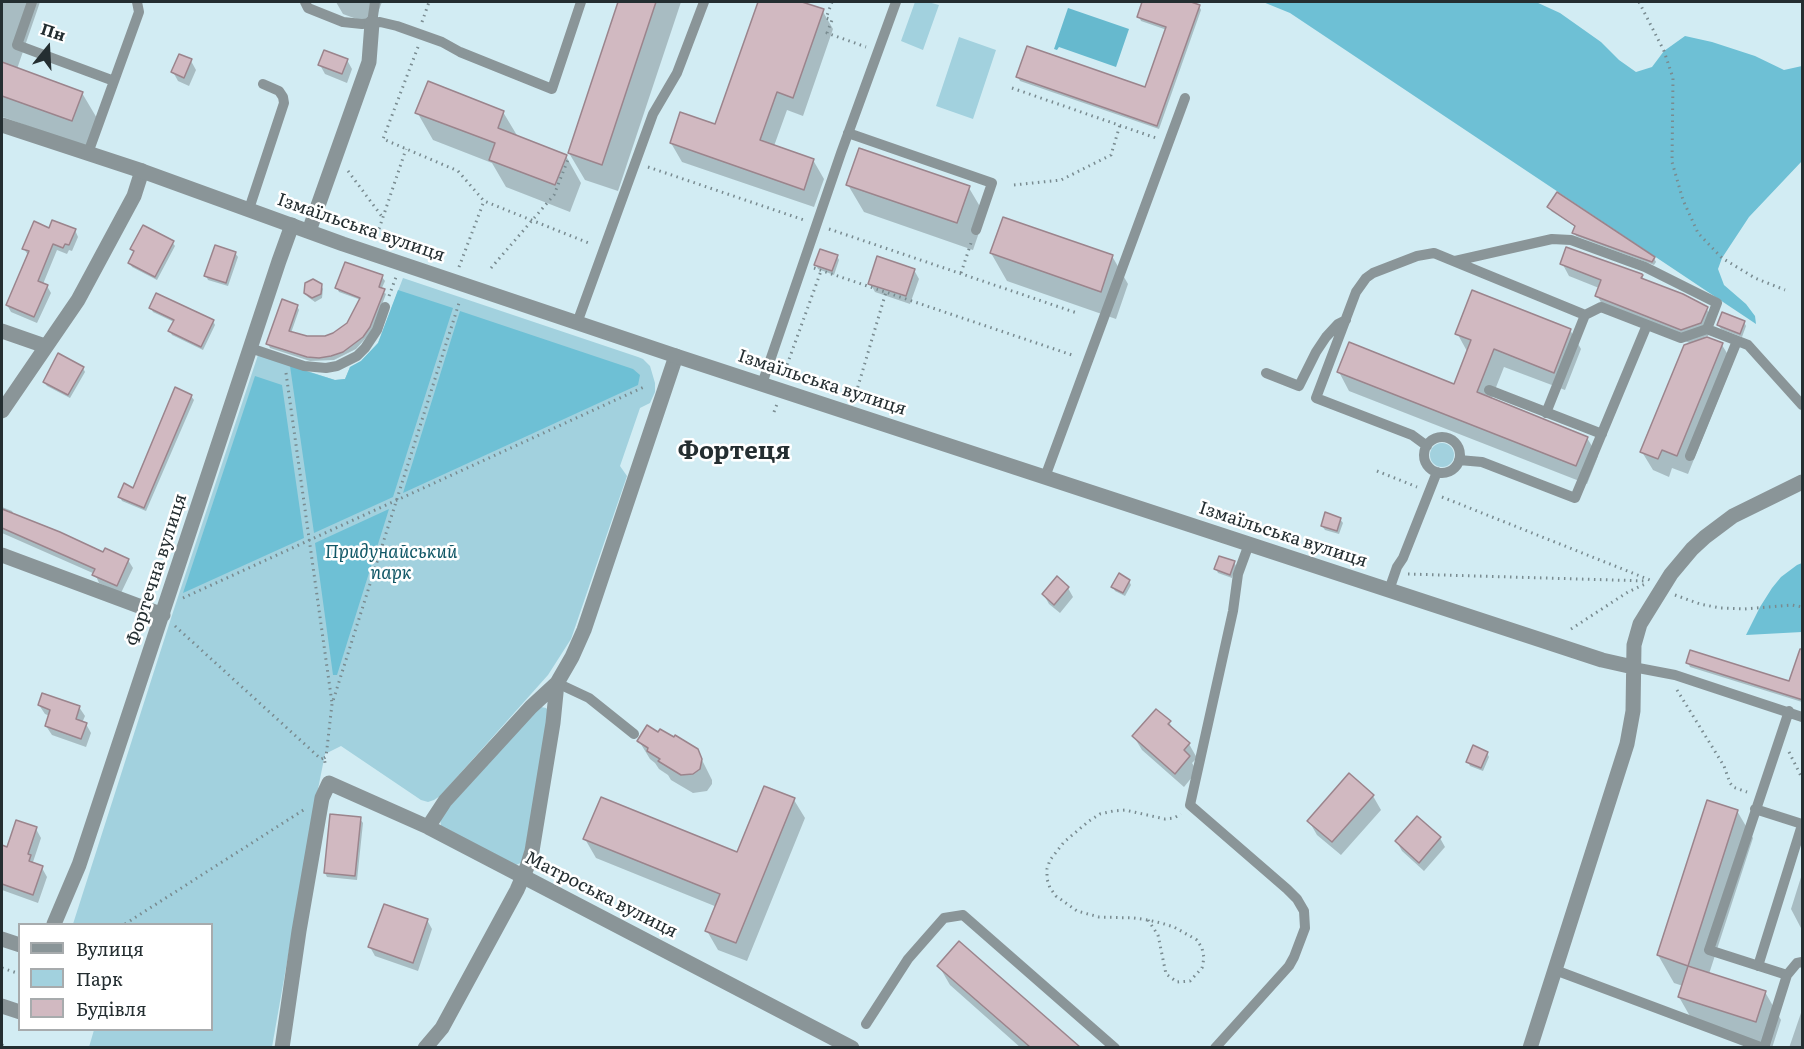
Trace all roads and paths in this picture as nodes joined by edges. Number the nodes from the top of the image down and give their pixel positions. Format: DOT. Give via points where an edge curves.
graph roads {
  1 [pos="32,2"];
  2 [pos="137,2"];
  3 [pos="375,2"];
  4 [pos="429,2"];
  5 [pos="581,2"];
  6 [pos="704,2"];
  7 [pos="832,2"];
  8 [pos="896,2"];
  9 [pos="1639,2"];
  10 [pos="306,5"];
  11 [pos="372,23"];
  12 [pos="420,29"];
  13 [pos="421,40"];
  14 [pos="873,50"];
  15 [pos="114,81"];
  16 [pos="263,84"];
  17 [pos="1012,88"];
  18 [pos="1185,98"];
  19 [pos="2,125"];
  20 [pos="1120,125"];
  21 [pos="848,133"];
  22 [pos="1156,138"];
  23 [pos="406,149"];
  24 [pos="88,153"];
  25 [pos="569,157"];
  26 [pos="635,163"];
  27 [pos="344,166"];
  28 [pos="142,171"];
  29 [pos="1014,185"];
  30 [pos="484,201"];
  31 [pos="249,209"];
  32 [pos="383,218"];
  33 [pos="356,220"];
  34 [pos="533,220"];
  35 [pos="813,223"];
  36 [pos="292,225"];
  37 [pos="822,226"];
  38 [pos="379,229"];
  39 [pos="976,230"];
  40 [pos="309,231"];
  41 [pos="348,231"];
  42 [pos="604,249"];
  43 [pos="1455,261"];
  44 [pos="803,264"];
  45 [pos="491,268"];
  46 [pos="458,269"];
  47 [pos="821,270"];
  48 [pos="961,273"];
  49 [pos="396,277"];
  50 [pos="1785,290"];
  51 [pos="886,292"];
  52 [pos="459,303"];
  53 [pos="385,306"];
  54 [pos="1077,313"];
  55 [pos="1584,315"];
  56 [pos="1346,320"];
  57 [pos="577,323"];
  58 [pos="1647,325"];
  59 [pos="1707,329"];
  60 [pos="2,331"];
  61 [pos="1737,341"];
  62 [pos="45,345"];
  63 [pos="250,348"];
  64 [pos="676,356"];
  65 [pos="286,360"];
  66 [pos="1088,360"];
  67 [pos="1266,373"];
  68 [pos="783,377"];
  69 [pos="762,384"];
  70 [pos="644,387"];
  71 [pos="1489,390"];
  72 [pos="856,393"];
  73 [pos="1803,405"];
  74 [pos="2,411"];
  75 [pos="1546,413"];
  76 [pos="1602,434"];
  77 [pos="1427,446"];
  78 [pos="1690,456"];
  79 [pos="1459,460"];
  80 [pos="1377,471"];
  81 [pos="1437,472"];
  82 [pos="1045,477"];
  83 [pos="1803,482"];
  84 [pos="1425,490"];
  85 [pos="1437,495"];
  86 [pos="396,500"];
  87 [pos="309,540"];
  88 [pos="1249,544"];
  89 [pos="2,555"];
  90 [pos="1408,574"];
  91 [pos="1653,582"];
  92 [pos="1389,590"];
  93 [pos="1671,593"];
  94 [pos="179,600"];
  95 [pos="1803,607"];
  96 [pos="163,615"];
  97 [pos="1571,629"];
  98 [pos="1633,667"];
  99 [pos="557,683"];
  100 [pos="1677,690"];
  101 [pos="332,704"];
  102 [pos="1789,711"];
  103 [pos="1803,717"];
  104 [pos="634,734"];
  105 [pos="1781,737"];
  106 [pos="324,758"];
  107 [pos="1803,778"];
  108 [pos="329,783"];
  109 [pos="1760,796"];
  110 [pos="322,798"];
  111 [pos="1190,805"];
  112 [pos="1755,809"];
  113 [pos="1803,825"];
  114 [pos="428,827"];
  115 [pos="524,877"];
  116 [pos="1148,920"];
  117 [pos="54,923"];
  118 [pos="127,923"];
  119 [pos="2,939"];
  120 [pos="18,944"];
  121 [pos="1803,962"];
  122 [pos="1758,966"];
  123 [pos="2,968"];
  124 [pos="1555,970"];
  125 [pos="18,973"];
  126 [pos="1787,975"];
  127 [pos="2,1006"];
  128 [pos="18,1011"];
  129 [pos="866,1024"];
  130 [pos="2,1045"];
  131 [pos="9,1047"];
  132 [pos="282,1047"];
  133 [pos="425,1047"];
  134 [pos="852,1047"];
  135 [pos="1115,1047"];
  136 [pos="1215,1047"];
  137 [pos="1530,1047"];
  138 [pos="1763,1047"];
  1 -- 15 [label="lane" via="16,45"];
  2 -- 15 [label="lane" via="139,12"];
  3 -- 11 [label="lane"];
  4 -- 12 [label="path"];
  5 -- 11 [label="lane" via="552,88 442,42 389,23"];
  6 -- 26 [label="lane" via="677,73 653,114"];
  7 -- 14 [label="path" via="826,18 832,20 827,33"];
  8 -- 21 [label="lane"];
  9 -- 50 [label="path" via="1673,78 1672,162 1698,233 1722,258"];
  10 -- 11 [label="lane" via="343,22"];
  11 -- 40 [label="street" via="369,62"];
  13 -- 23 [label="path" via="383,139"];
  15 -- 24 [label="lane"];
  16 -- 31 [label="lane" via="279,91 284,103"];
  17 -- 20 [label="path"];
  18 -- 66 [label="lane"];
  19 -- 24 [label="street, Ізмаїльська вулиця"];
  20 -- 22 [label="path"];
  20 -- 29 [label="path" via="1111,155 1061,180"];
  21 -- 39 [label="lane" via="992,183"];
  21 -- 44 [label="lane"];
  23 -- 30 [label="path" via="458,171"];
  23 -- 32 [label="path"];
  24 -- 28 [label="street, Ізмаїльська вулиця"];
  25 -- 34 [label="path" via="554,195"];
  26 -- 35 [label="path"];
  26 -- 42 [label="lane"];
  27 -- 32 [label="path"];
  28 -- 31 [label="street, Ізмаїльська вулиця"];
  28 -- 62 [label="street" via="134,196 78,300"];
  30 -- 34 [label="path"];
  30 -- 46 [label="path"];
  31 -- 36 [label="street, Ізмаїльська вулиця"];
  32 -- 38 [label="path"];
  33 -- 41 [label="path"];
  34 -- 42 [label="path"];
  34 -- 45 [label="path"];
  36 -- 40 [label="street, Ізмаїльська вулиця"];
  36 -- 63 [label="street, Фортечна вулиця"];
  37 -- 48 [label="path"];
  39 -- 48 [label="path"];
  40 -- 57 [label="street, Ізмаїльська вулиця"];
  42 -- 57 [label="lane"];
  43 -- 55 [label="lane"];
  43 -- 56 [label="lane" via="1426,254 1373,273 1360,285"];
  43 -- 59 [label="lane" via="1552,239 1571,240 1645,267 1717,303"];
  44 -- 47 [label="path"];
  44 -- 69 [label="lane"];
  47 -- 51 [label="path"];
  47 -- 68 [label="path"];
  48 -- 54 [label="path"];
  49 -- 53 [label="path"];
  51 -- 66 [label="path"];
  51 -- 72 [label="path"];
  52 -- 86 [label="path"];
  53 -- 65 [label="lane" via="372,340 347,362 315,368"];
  55 -- 58 [label="lane" via="1601,307"];
  55 -- 75 [label="lane"];
  56 -- 67 [label="lane" via="1326,337 1299,386"];
  56 -- 77 [label="lane" via="1316,398 1412,435"];
  57 -- 64 [label="street, Ізмаїльська вулиця"];
  58 -- 59 [label="lane" via="1681,338"];
  58 -- 76 [label="lane"];
  59 -- 61 [label="lane"];
  60 -- 62 [label="street"];
  61 -- 73 [label="lane" via="1748,345"];
  61 -- 78 [label="lane"];
  62 -- 74 [label="street"];
  63 -- 65 [label="lane"];
  63 -- 96 [label="street, Фортечна вулиця"];
  64 -- 69 [label="street, Ізмаїльська вулиця"];
  64 -- 99 [label="street" via="584,630"];
  65 -- 87 [label="path"];
  66 -- 82 [label="lane"];
  69 -- 82 [label="street, Ізмаїльська вулиця"];
  70 -- 86 [label="path"];
  71 -- 75 [label="lane"];
  75 -- 76 [label="lane"];
  76 -- 79 [label="lane" via="1575,498 1482,462"];
  77 -- 79 [label="lane" via="1436,439 1447,438 1459,449"];
  77 -- 81 [label="lane" via="1425,461"];
  79 -- 81 [label="lane" via="1448,472"];
  80 -- 84 [label="path"];
  81 -- 92 [label="lane"];
  82 -- 88 [label="street, Ізмаїльська вулиця"];
  83 -- 98 [label="street" via="1734,516 1692,549 1662,587 1640,624"];
  85 -- 91 [label="path"];
  86 -- 87 [label="path"];
  86 -- 101 [label="path"];
  87 -- 94 [label="path"];
  87 -- 101 [label="path"];
  88 -- 92 [label="street, Ізмаїльська вулиця"];
  88 -- 111 [label="lane" via="1238,574"];
  89 -- 96 [label="street"];
  90 -- 91 [label="path"];
  91 -- 97 [label="path" via="1628,592"];
  92 -- 98 [label="street, Ізмаїльська вулиця"];
  93 -- 95 [label="path" via="1720,608 1792,604"];
  96 -- 106 [label="path"];
  96 -- 117 [label="street, Фортечна вулиця" via="79,865"];
  98 -- 102 [label="lane" via="1676,675"];
  98 -- 124 [label="street" via="1633,711 1627,744"];
  99 -- 104 [label="lane" via="589,698"];
  99 -- 114 [label="street" via="531,706 445,801"];
  99 -- 115 [label="street" via="554,723"];
  100 -- 109 [label="path" via="1724,766 1730,783"];
  101 -- 106 [label="path"];
  102 -- 103 [label="lane"];
  102 -- 105 [label="lane"];
  105 -- 107 [label="path"];
  105 -- 109 [label="lane"];
  106 -- 108 [label="path"];
  108 -- 110 [label="street"];
  108 -- 114 [label="street, Матроська вулиця"];
  109 -- 112 [label="lane"];
  110 -- 118 [label="path"];
  110 -- 132 [label="street"];
  111 -- 116 [label="path" via="1183,813 1165,819 1125,810 1100,814 1075,832 1050,860 1050,888 1066,904 1089,915"];
  111 -- 136 [label="lane" via="1287,889 1297,899 1306,919 1289,966"];
  112 -- 113 [label="lane"];
  112 -- 122 [label="lane" via="1709,950"];
  113 -- 122 [label="lane"];
  114 -- 115 [label="street, Матроська вулиця"];
  115 -- 133 [label="street" via="442,1028"];
  115 -- 134 [label="street, Матроська вулиця"];
  116 -- 116 [label="path" via="1174,927 1197,940 1204,958 1202,968 1190,981 1177,982 1166,974 1158,935"];
  119 -- 120 [label="street"];
  121 -- 126 [label="lane" via="1797,963"];
  122 -- 126 [label="lane"];
  123 -- 125 [label="path"];
  124 -- 137 [label="street"];
  124 -- 138 [label="lane"];
  126 -- 138 [label="lane"];
  127 -- 128 [label="street"];
  129 -- 135 [label="lane" via="903,966 944,918 963,915"];
  130 -- 131 [label="path"];
}
